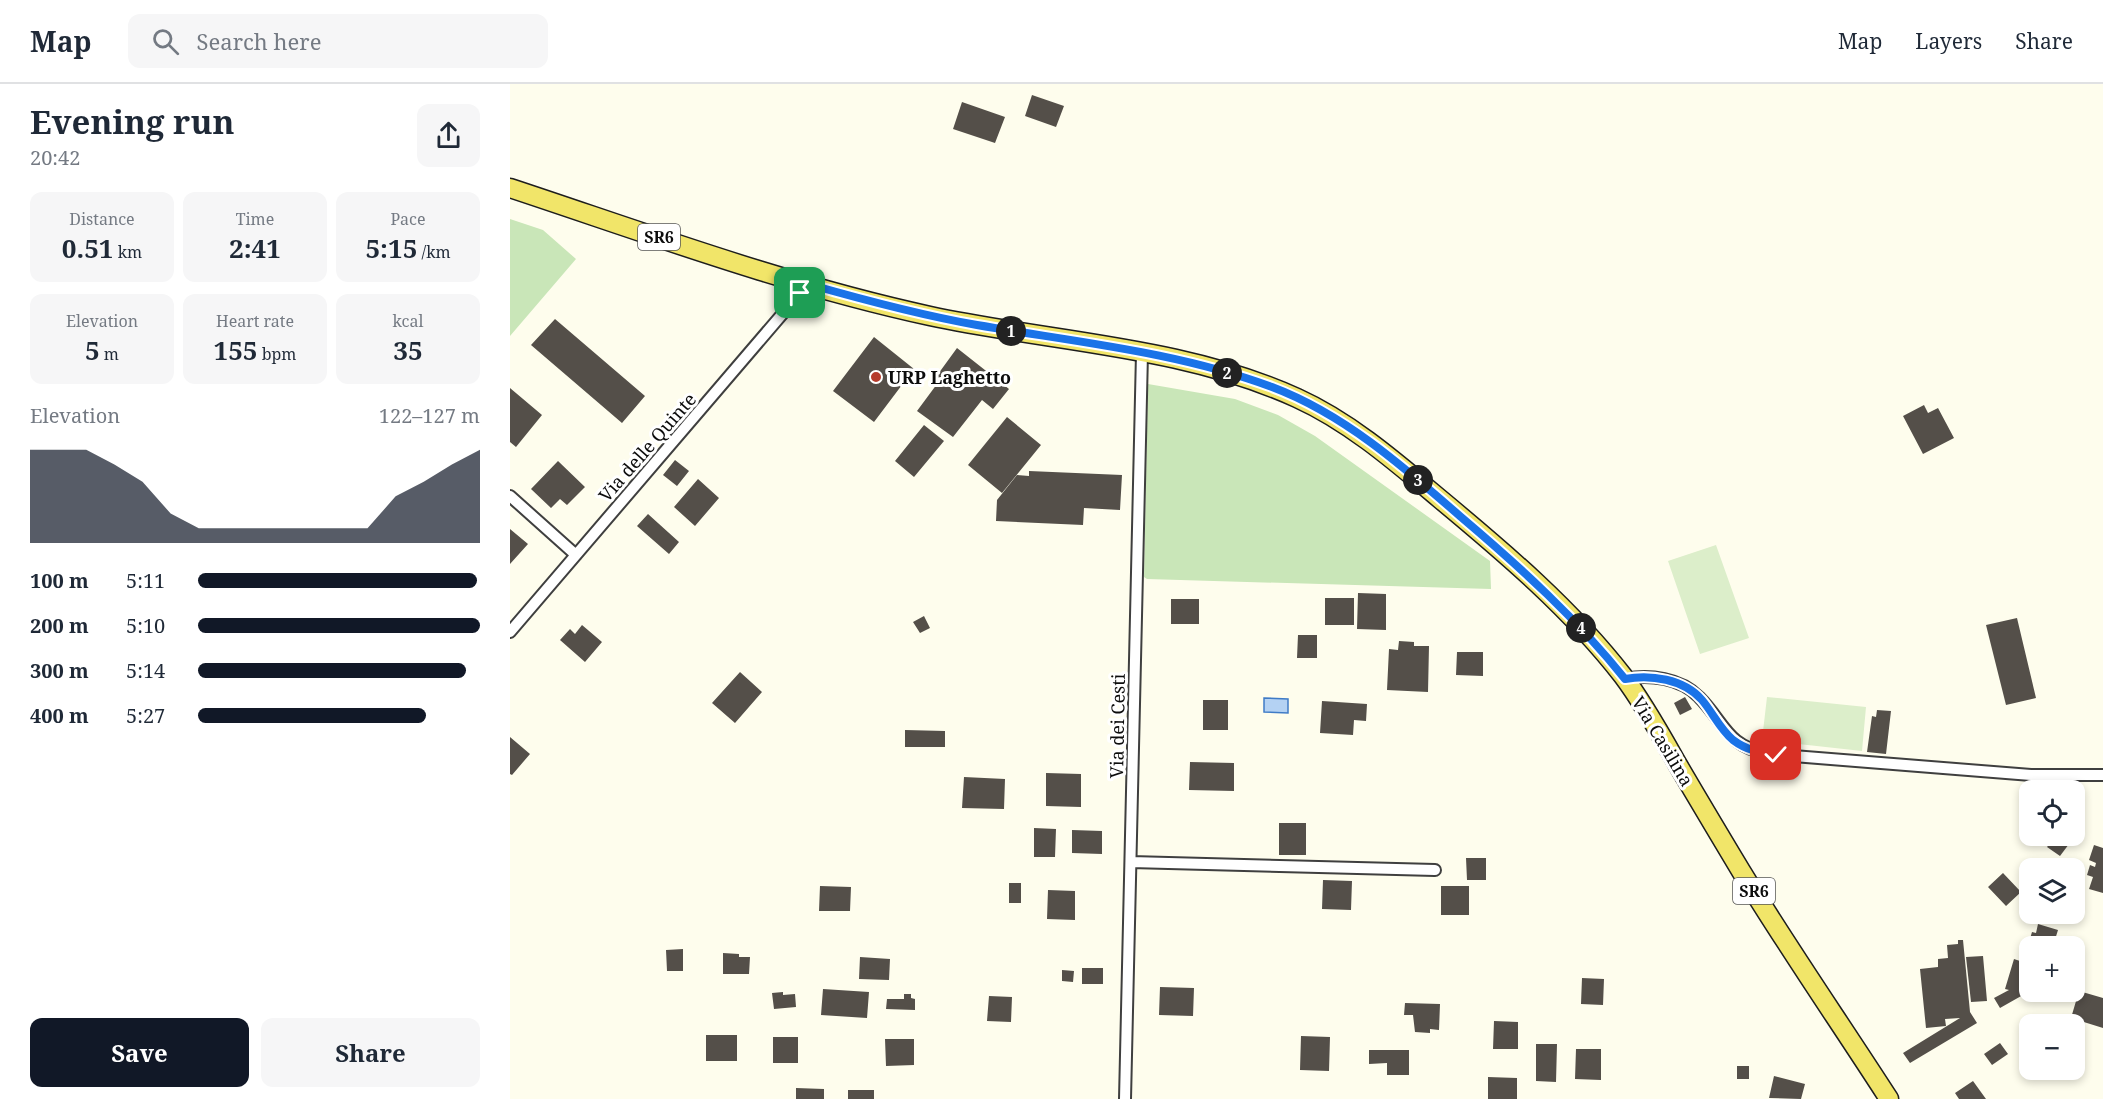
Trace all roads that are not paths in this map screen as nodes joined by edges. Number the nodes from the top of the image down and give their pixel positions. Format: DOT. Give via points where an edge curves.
graph roads {
  1 [pos="510,188"];
  2 [pos="808,284"];
  3 [pos="1142,353"];
  4 [pos="510,496"];
  5 [pos="576,555"];
  6 [pos="510,632"];
  7 [pos="1625,679"];
  8 [pos="2103,775"];
  9 [pos="1131,862"];
  10 [pos="1435,870"];
  11 [pos="1125,1099"];
  12 [pos="1889,1099"];
  1 -- 2 [label="main road, Via Casilina / SR6"];
  2 -- 3 [label="main road, Via Casilina / SR6" via="951,320"];
  2 -- 5 [label="street, Via delle Quinte"];
  3 -- 7 [label="main road, Via Casilina / SR6" via="1264,384 1347,427 1417,479 1498,548 1580,627"];
  3 -- 9 [label="street, Via dei Cesti"];
  4 -- 5 [label="street"];
  5 -- 6 [label="street, Via delle Quinte"];
  7 -- 8 [label="street" via="1654,678 1683,686 1698,695 1733,740 1768,754 2031,775"];
  7 -- 12 [label="main road, Via Casilina / SR6" via="1755,892"];
  9 -- 10 [label="street"];
  9 -- 11 [label="street, Via dei Cesti"];
}
